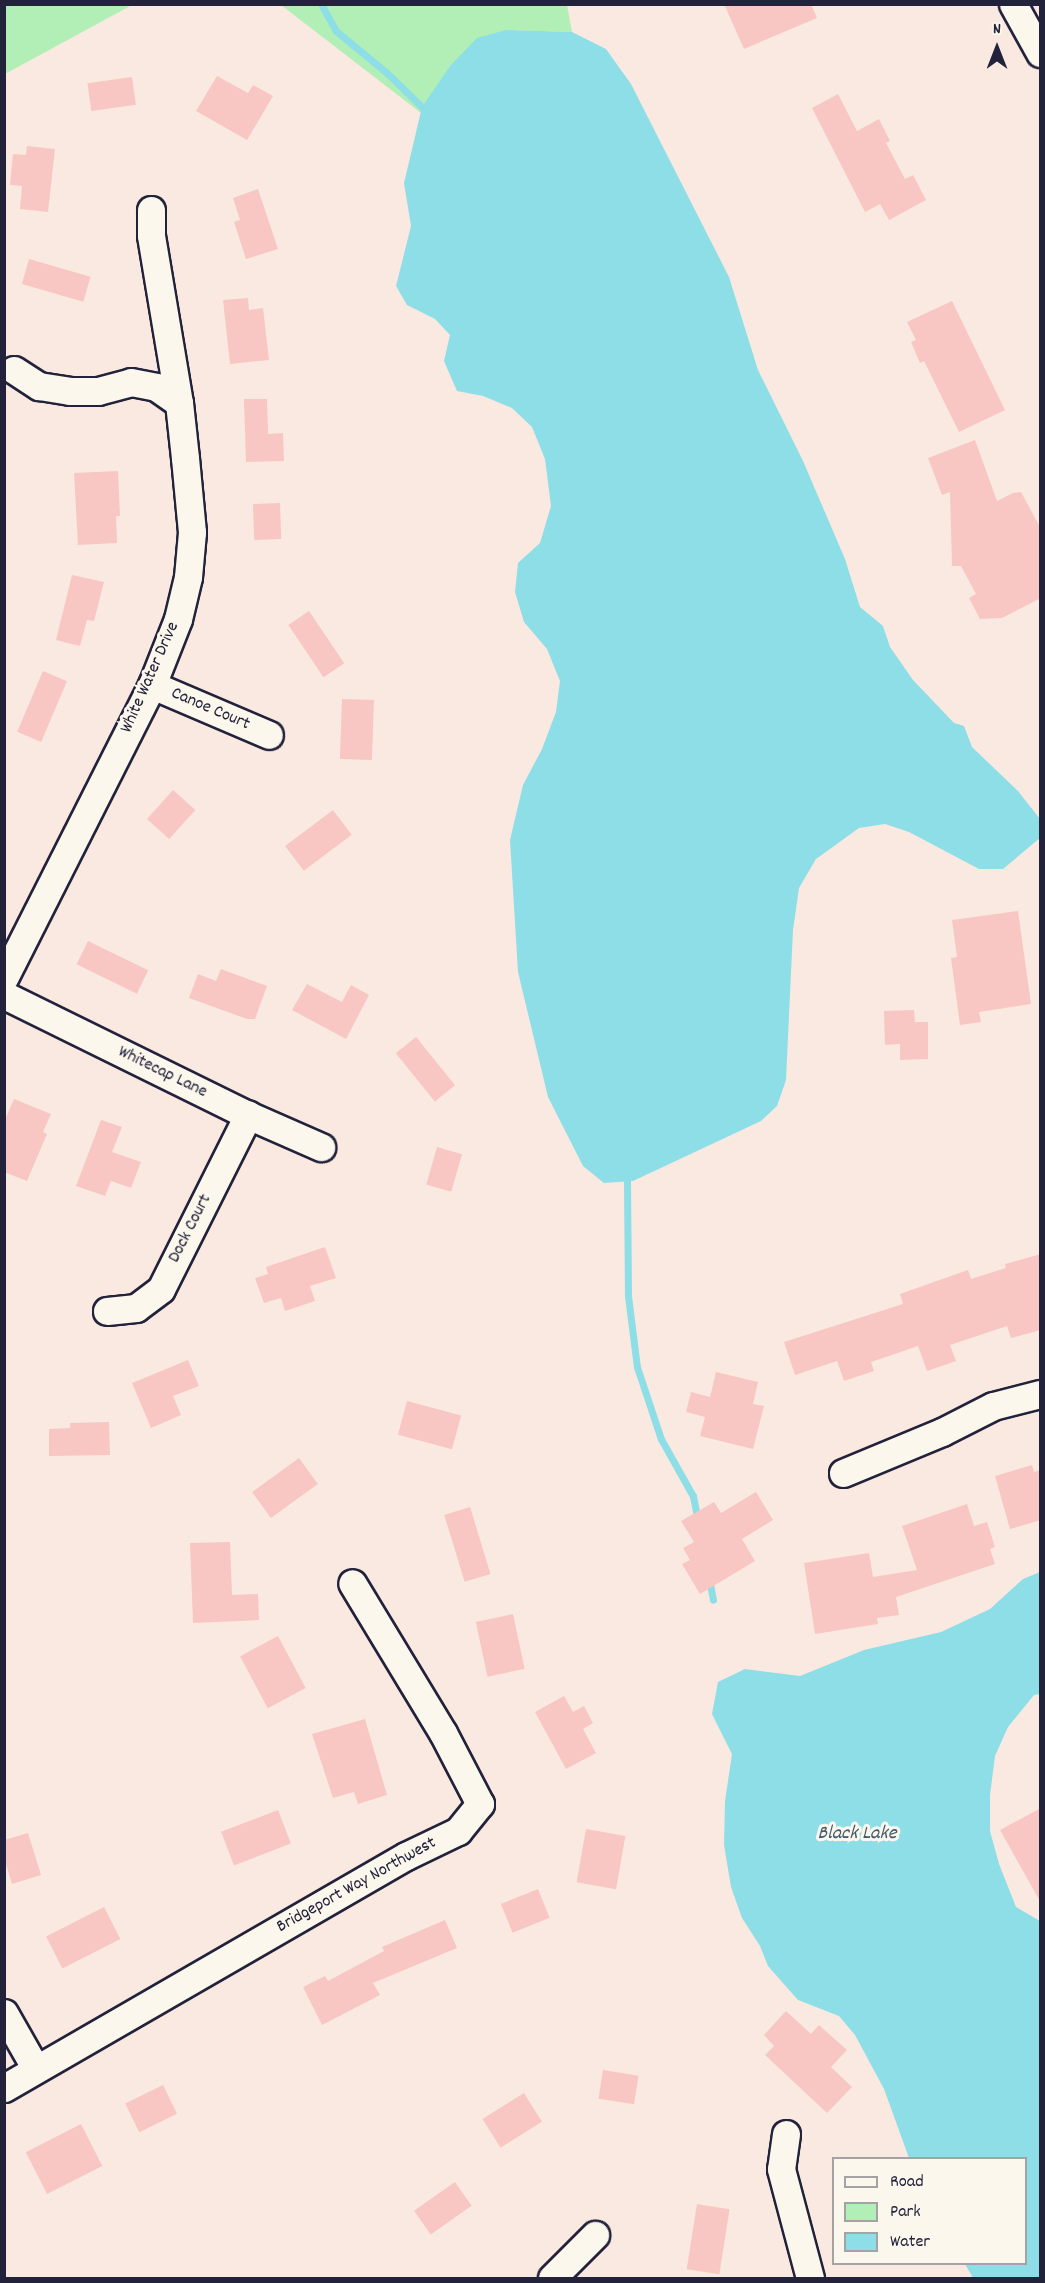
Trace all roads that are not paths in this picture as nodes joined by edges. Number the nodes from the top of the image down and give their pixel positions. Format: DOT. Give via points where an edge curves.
graph roads {
  1 [pos="1013,4"];
  2 [pos="1041,53"];
  3 [pos="151,210"];
  4 [pos="14,370"];
  5 [pos="179,403"];
  6 [pos="152,685"];
  7 [pos="269,735"];
  8 [pos="4,978"];
  9 [pos="4,995"];
  10 [pos="248,1115"];
  11 [pos="321,1148"];
  12 [pos="107,1311"];
  13 [pos="1041,1394"];
  14 [pos="843,1473"];
  15 [pos="352,1583"];
  16 [pos="4,2013"];
  17 [pos="36,2068"];
  18 [pos="4,2088"];
  19 [pos="786,2134"];
  20 [pos="595,2235"];
  21 [pos="552,2278"];
  22 [pos="810,2278"];
  1 -- 2 [label="street"];
  3 -- 5 [label="street, White Water Drive" via="151,235"];
  4 -- 5 [label="street" via="39,386 70,391 98,391 131,382 156,387"];
  5 -- 6 [label="street, White Water Drive" via="192,532 188,577 178,619"];
  6 -- 7 [label="street, Canoe Court"];
  6 -- 8 [label="street, White Water Drive"];
  9 -- 10 [label="street, Whitecap Lane"];
  10 -- 11 [label="street, Whitecap Lane"];
  10 -- 12 [label="street, Dock Court" via="161,1289 136,1308"];
  13 -- 14 [label="street" via="993,1406"];
  15 -- 17 [label="street, Bridgeport Way Northwest" via="443,1733 480,1804 458,1831 406,1856"];
  16 -- 17 [label="street"];
  17 -- 18 [label="street, Bridgeport Way Northwest"];
  19 -- 22 [label="street" via="781,2169"];
  20 -- 21 [label="street"];
}
